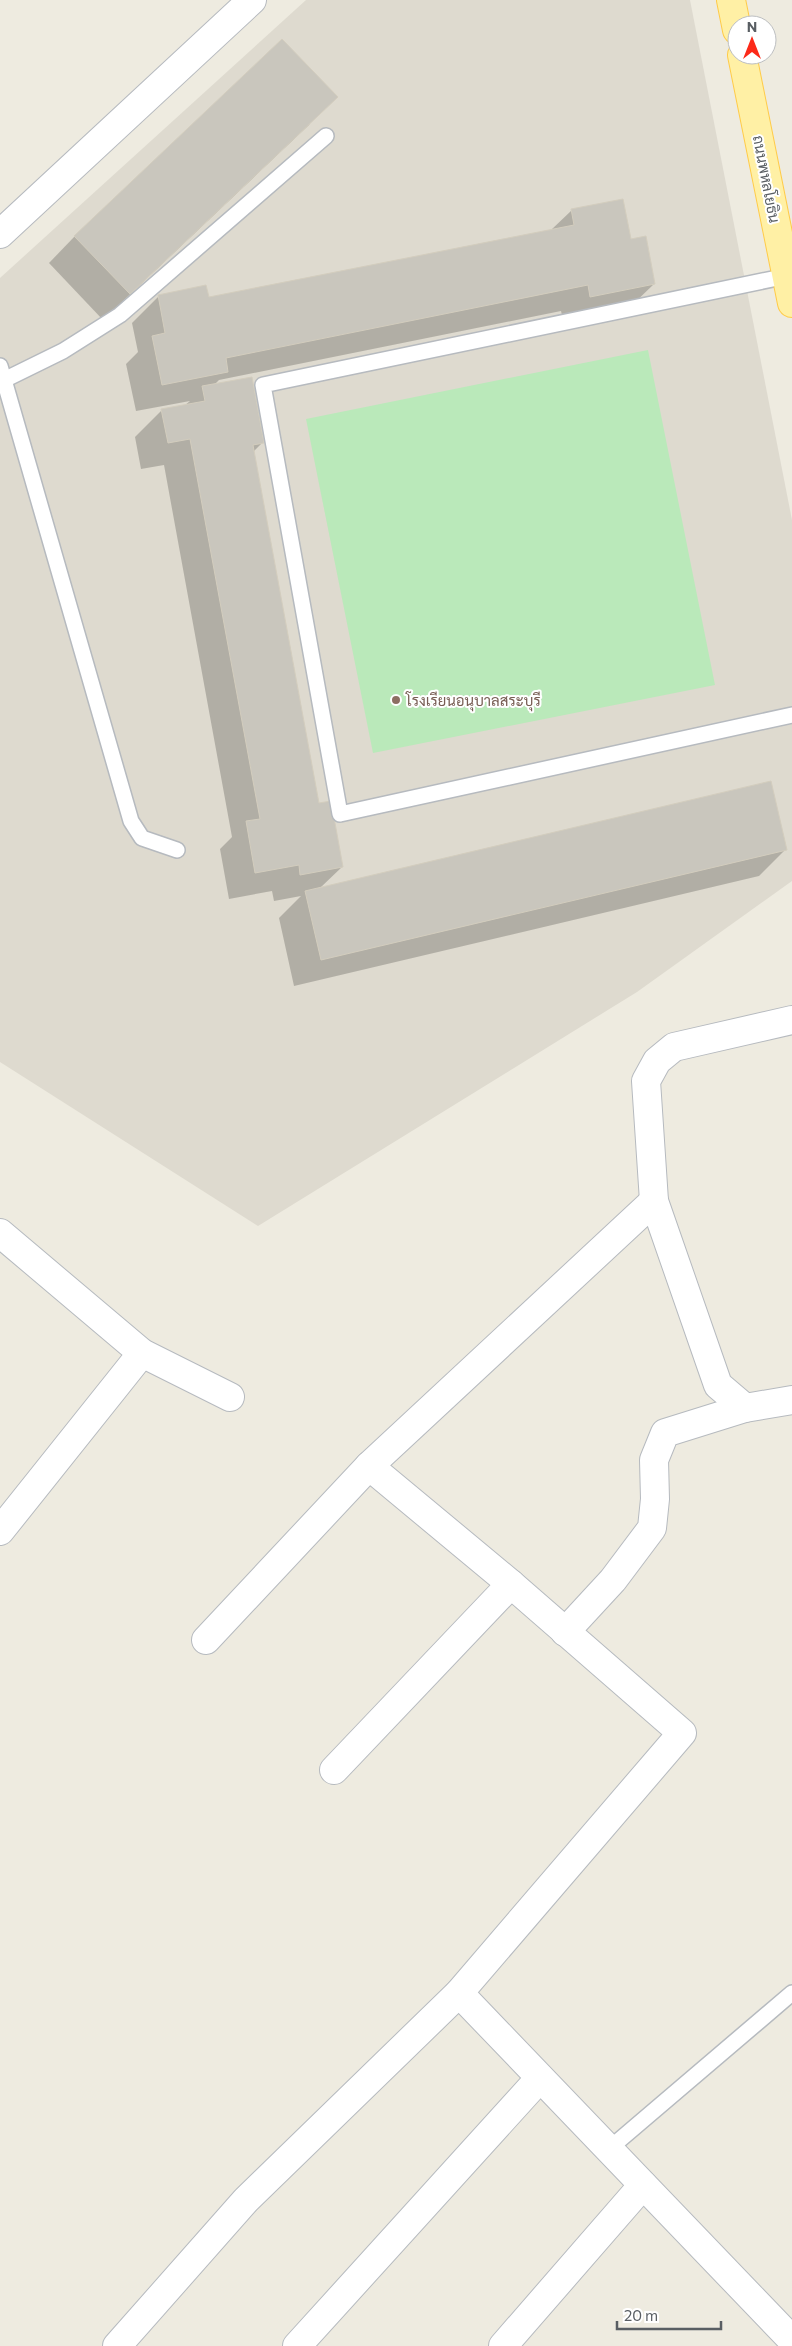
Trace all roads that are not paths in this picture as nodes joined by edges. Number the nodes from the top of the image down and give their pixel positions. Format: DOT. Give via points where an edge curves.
graph roads {
  1 [pos="252,0"];
  2 [pos="731,0"];
  3 [pos="734,15"];
  4 [pos="744,65"];
  5 [pos="326,136"];
  6 [pos="0,234"];
  7 [pos="787,276"];
  8 [pos="792,303"];
  9 [pos="2,373"];
  10 [pos="792,715"];
  11 [pos="177,850"];
  12 [pos="792,1020"];
  13 [pos="654,1201"];
  14 [pos="0,1233"];
  15 [pos="142,1353"];
  16 [pos="230,1398"];
  17 [pos="792,1400"];
  18 [pos="745,1408"];
  19 [pos="369,1466"];
  20 [pos="0,1530"];
  21 [pos="511,1584"];
  22 [pos="565,1632"];
  23 [pos="206,1640"];
  24 [pos="334,1770"];
  25 [pos="459,1993"];
  26 [pos="792,1993"];
  27 [pos="540,2078"];
  28 [pos="609,2150"];
  29 [pos="643,2185"];
  30 [pos="792,2340"];
  31 [pos="117,2346"];
  32 [pos="297,2346"];
  33 [pos="504,2346"];
  1 -- 6 [label="street"];
  2 -- 3 [label="main road"];
  4 -- 7 [label="main road, ถนนพหลโยธิน"];
  5 -- 9 [label="lane" via="120,315 63,352"];
  7 -- 8 [label="main road, ถนนพหลโยธิน"];
  7 -- 10 [label="lane" via="263,386 340,814"];
  9 -- 11 [label="lane" via="131,821 142,838"];
  12 -- 13 [label="street" via="674,1047 657,1061 646,1082"];
  13 -- 18 [label="street" via="718,1385"];
  13 -- 19 [label="street"];
  14 -- 15 [label="street"];
  15 -- 16 [label="street"];
  15 -- 20 [label="street"];
  17 -- 18 [label="street"];
  18 -- 22 [label="street" via="665,1433 654,1460 652,1528 612,1580"];
  19 -- 21 [label="street"];
  19 -- 23 [label="street"];
  21 -- 22 [label="street"];
  21 -- 24 [label="street"];
  22 -- 25 [label="street" via="682,1732"];
  25 -- 27 [label="street"];
  25 -- 31 [label="street" via="246,2200"];
  26 -- 28 [label="lane"];
  27 -- 28 [label="street"];
  27 -- 32 [label="street"];
  28 -- 29 [label="street"];
  29 -- 30 [label="street"];
  29 -- 33 [label="street"];
}
